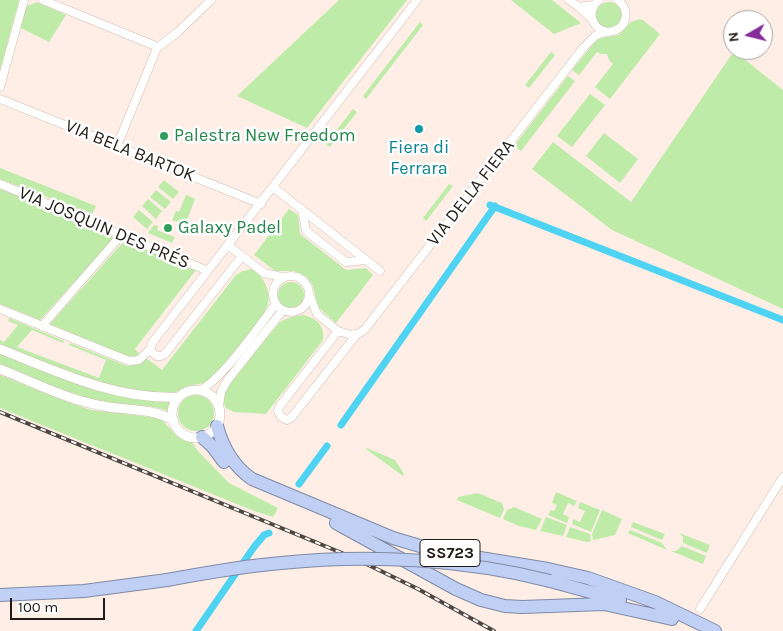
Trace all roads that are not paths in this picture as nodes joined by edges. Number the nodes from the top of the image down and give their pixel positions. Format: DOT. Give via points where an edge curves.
graph roads {
  1 [pos="24,0"];
  2 [pos="43,0"];
  3 [pos="211,0"];
  4 [pos="417,0"];
  5 [pos="569,0"];
  6 [pos="618,0"];
  7 [pos="597,2"];
  8 [pos="579,6"];
  9 [pos="592,21"];
  10 [pos="604,32"];
  11 [pos="158,47"];
  12 [pos="583,48"];
  13 [pos="0,87"];
  14 [pos="0,99"];
  15 [pos="117,146"];
  16 [pos="0,184"];
  17 [pos="273,187"];
  18 [pos="261,204"];
  19 [pos="302,209"];
  20 [pos="122,234"];
  21 [pos="228,245"];
  22 [pos="242,256"];
  23 [pos="366,260"];
  24 [pos="208,271"];
  25 [pos="380,271"];
  26 [pos="264,273"];
  27 [pos="282,277"];
  28 [pos="273,292"];
  29 [pos="309,294"];
  30 [pos="276,304"];
  31 [pos="0,309"];
  32 [pos="282,311"];
  33 [pos="296,312"];
  34 [pos="317,314"];
  35 [pos="42,326"];
  36 [pos="338,331"];
  37 [pos="357,334"];
  38 [pos="0,349"];
  39 [pos="150,349"];
  40 [pos="0,369"];
  41 [pos="200,390"];
  42 [pos="179,397"];
  43 [pos="219,406"];
  44 [pos="174,421"];
  45 [pos="217,426"];
  46 [pos="202,437"];
  47 [pos="783,477"];
  48 [pos="0,595"];
  49 [pos="700,609"];
  50 [pos="672,619"];
  51 [pos="702,631"];
  52 [pos="715,631"];
  1 -- 13 [label="street"];
  2 -- 11 [label="street"];
  3 -- 11 [label="street"];
  4 -- 17 [label="street"];
  5 -- 8 [label="street"];
  6 -- 10 [label="street, VIA DELLA FIERA" via="625,9 624,23 615,31"];
  7 -- 8 [label="street, VIA DELLA FIERA"];
  7 -- 9 [label="street, VIA DELLA FIERA" via="591,14"];
  8 -- 9 [label="street"];
  9 -- 10 [label="street"];
  9 -- 12 [label="street, VIA DELLA FIERA"];
  10 -- 12 [label="street, VIA DELLA FIERA"];
  11 -- 15 [label="street"];
  12 -- 37 [label="street, VIA DELLA FIERA" via="367,327"];
  14 -- 15 [label="street, VIA BELA BARTOK"];
  15 -- 18 [label="street, VIA BELA BARTOK"];
  16 -- 20 [label="street, VIA JOSQUIN DES PRÉS"];
  17 -- 18 [label="street"];
  17 -- 19 [label="street"];
  18 -- 21 [label="street"];
  19 -- 23 [label="street"];
  19 -- 23 [label="street" via="306,231 346,262"];
  20 -- 24 [label="street, VIA JOSQUIN DES PRÉS"];
  20 -- 35 [label="street"];
  21 -- 22 [label="street"];
  21 -- 24 [label="street"];
  22 -- 26 [label="street"];
  22 -- 39 [label="street" via="165,354 157,356"];
  23 -- 25 [label="street"];
  24 -- 39 [label="street"];
  26 -- 27 [label="street"];
  26 -- 28 [label="street"];
  27 -- 28 [label="street"];
  27 -- 29 [label="street" via="300,279 308,287"];
  28 -- 30 [label="street"];
  29 -- 33 [label="street" via="305,307"];
  29 -- 34 [label="street"];
  30 -- 32 [label="street"];
  30 -- 41 [label="street" via="221,374"];
  31 -- 35 [label="street"];
  32 -- 33 [label="street"];
  32 -- 43 [label="street" via="227,381"];
  33 -- 34 [label="street"];
  34 -- 36 [label="street"];
  35 -- 39 [label="street" via="129,361 141,359"];
  36 -- 37 [label="street"];
  36 -- 37 [label="street, VIA DELLA FIERA" via="279,408 281,417 291,418"];
  38 -- 42 [label="street" via="83,382 116,391"];
  40 -- 44 [label="street" via="68,397 103,406 163,414"];
  41 -- 42 [label="street" via="185,392"];
  41 -- 43 [label="street" via="212,395"];
  42 -- 44 [label="street" via="173,408"];
  43 -- 45 [label="street"];
  44 -- 46 [label="street" via="182,433"];
  45 -- 46 [label="street"];
  45 -- 52 [label="highway, SS723" via="224,450 252,479 393,538 437,551 588,578 655,602"];
  46 -- 50 [label="highway, SS723" via="248,486 343,526 474,597 512,606 604,604"];
  47 -- 49 [label="street"];
  48 -- 50 [label="highway, SS723, bridge" via="84,591 280,563 415,561 550,581"];
  50 -- 51 [label="highway, SS723"];
}
